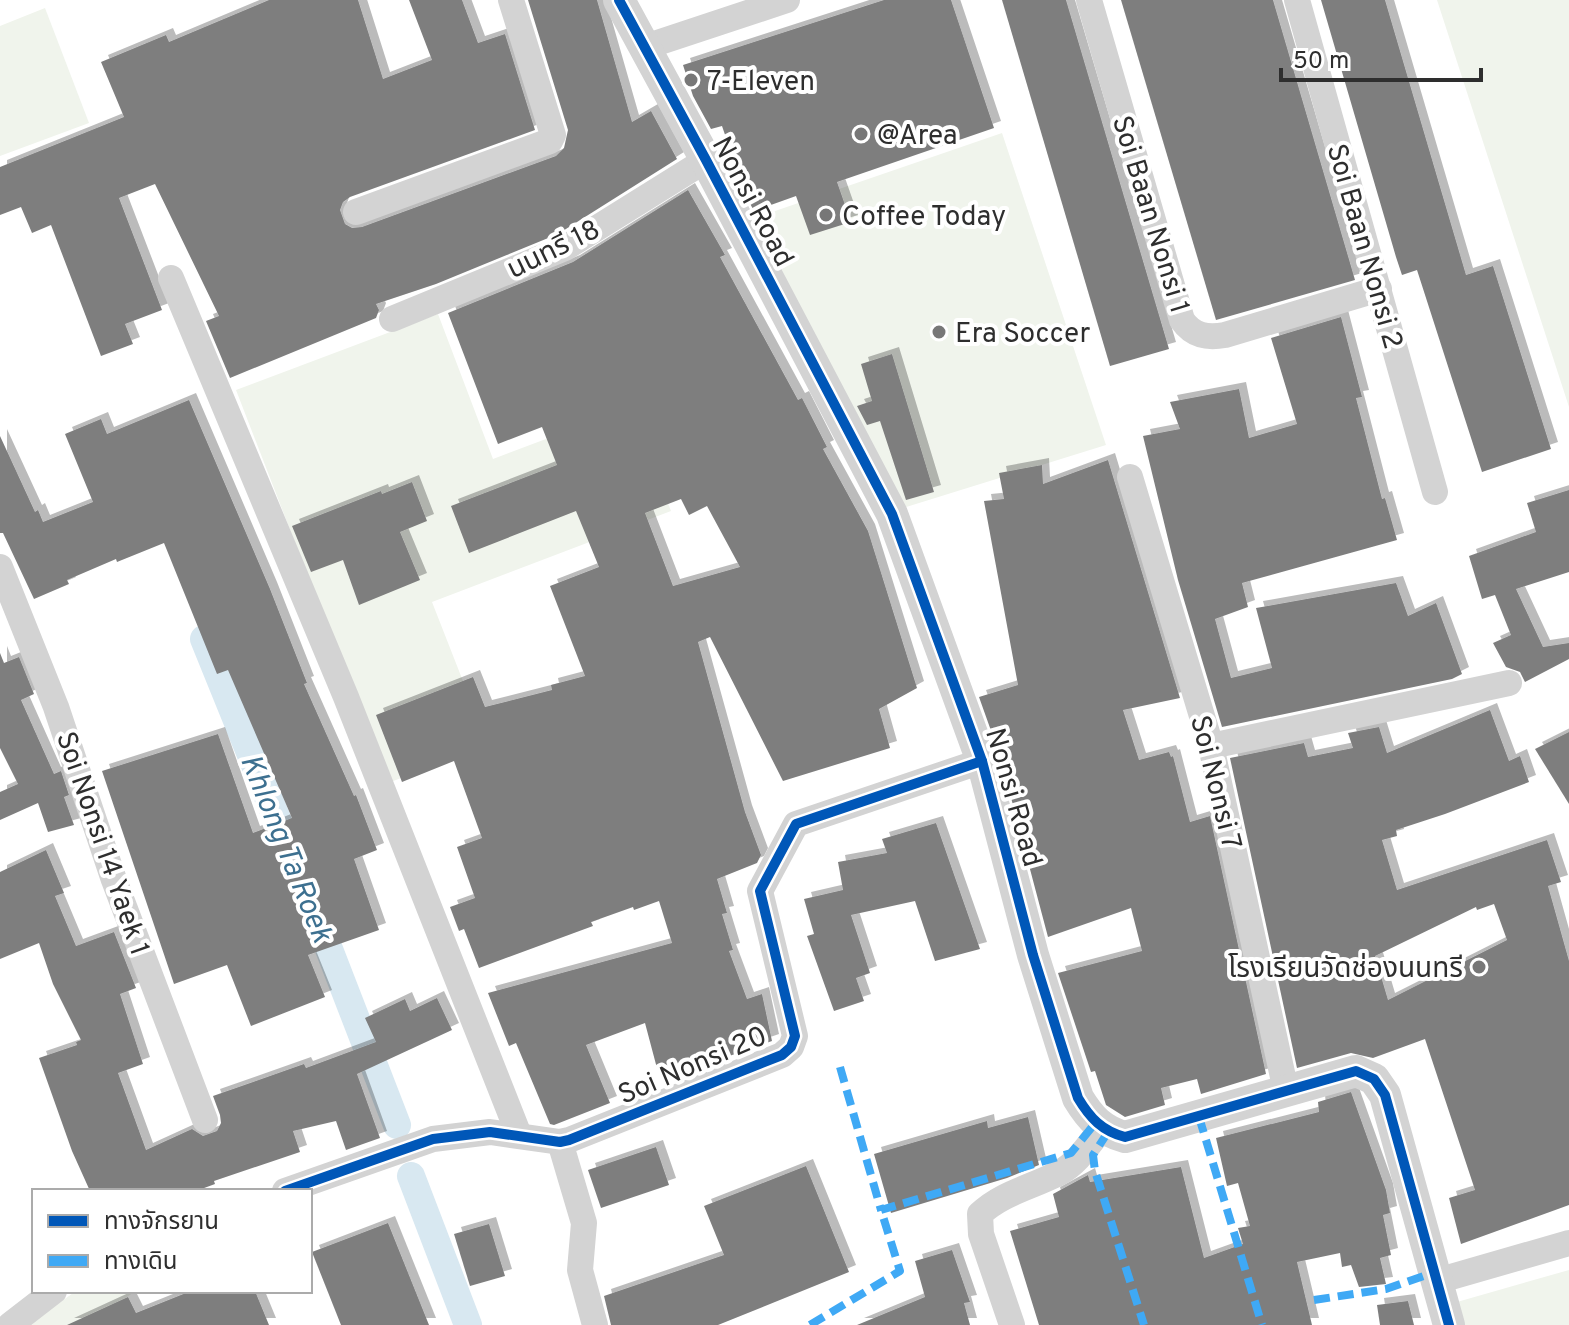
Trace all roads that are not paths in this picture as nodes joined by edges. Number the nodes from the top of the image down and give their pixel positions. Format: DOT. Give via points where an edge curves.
graph roads {
  1 [pos="511,0"];
  2 [pos="619,0"];
  3 [pos="787,0"];
  4 [pos="1089,0"];
  5 [pos="1297,0"];
  6 [pos="645,47"];
  7 [pos="706,160"];
  8 [pos="356,212"];
  9 [pos="171,278"];
  10 [pos="1379,289"];
  11 [pos="392,319"];
  12 [pos="1130,477"];
  13 [pos="1435,492"];
  14 [pos="0,567"];
  15 [pos="1509,683"];
  16 [pos="1211,746"];
  17 [pos="982,761"];
  18 [pos="1286,1091"];
  19 [pos="205,1120"];
  20 [pos="1102,1128"];
  21 [pos="519,1135"];
  22 [pos="560,1142"];
  23 [pos="291,1189"];
  24 [pos="1569,1243"];
  25 [pos="1437,1281"];
  26 [pos="51,1293"];
  27 [pos="10,1325"];
  28 [pos="595,1325"];
  29 [pos="1012,1325"];
  30 [pos="1449,1325"];
  1 -- 8 [label="street" via="553,135 550,141"];
  2 -- 6 [label="street, Nonsi Road"];
  3 -- 6 [label="street"];
  4 -- 10 [label="street, Soi Baan Nonsi 1" via="1186,326 1202,336 1225,335"];
  5 -- 10 [label="street, Soi Baan Nonsi 2"];
  6 -- 7 [label="street, Nonsi Road"];
  7 -- 11 [label="street, นนทรี 18" via="565,248"];
  7 -- 17 [label="street, Nonsi Road" via="892,514"];
  9 -- 21 [label="street" via="340,683"];
  10 -- 13 [label="street, Soi Baan Nonsi 2"];
  12 -- 16 [label="street, Soi Nonsi 7"];
  14 -- 19 [label="street, Soi Nonsi 14 Yaek 1"];
  15 -- 16 [label="street"];
  16 -- 18 [label="street, Soi Nonsi 7"];
  17 -- 20 [label="street, Nonsi Road" via="1033,955 1078,1098"];
  17 -- 22 [label="street, Soi Nonsi 20" via="794,826 759,897 795,1036 791,1047"];
  18 -- 20 [label="street" via="1125,1137"];
  18 -- 25 [label="street" via="1356,1071 1374,1079 1385,1095"];
  20 -- 29 [label="street" via="1060,1173 980,1214 981,1234"];
  21 -- 22 [label="street"];
  21 -- 23 [label="street" via="490,1132 433,1139"];
  22 -- 28 [label="street" via="584,1223 580,1270"];
  24 -- 25 [label="street"];
  25 -- 30 [label="street"];
  26 -- 27 [label="street"];
}
